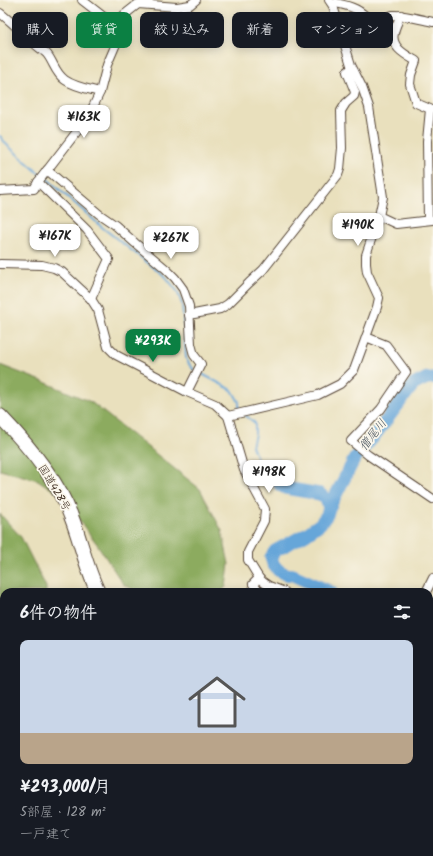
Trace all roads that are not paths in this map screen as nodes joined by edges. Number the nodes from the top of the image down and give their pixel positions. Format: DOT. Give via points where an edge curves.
graph roads {
  1 [pos="82,0"];
  2 [pos="196,0"];
  3 [pos="334,2"];
  4 [pos="97,12"];
  5 [pos="128,12"];
  6 [pos="0,13"];
  7 [pos="401,15"];
  8 [pos="433,22"];
  9 [pos="114,48"];
  10 [pos="352,68"];
  11 [pos="100,92"];
  12 [pos="47,170"];
  13 [pos="38,182"];
  14 [pos="0,191"];
  15 [pos="379,216"];
  16 [pos="431,220"];
  17 [pos="0,264"];
  18 [pos="91,299"];
  19 [pos="189,315"];
  20 [pos="366,337"];
  21 [pos="187,392"];
  22 [pos="0,416"];
  23 [pos="228,416"];
  24 [pos="433,499"];
  25 [pos="259,578"];
  26 [pos="433,578"];
  27 [pos="96,588"];
  28 [pos="256,588"];
  29 [pos="274,588"];
  30 [pos="428,588"];
  1 -- 4 [label="street"];
  2 -- 5 [label="street" via="190,6 177,7 138,4"];
  3 -- 7 [label="street" via="349,6 368,18 377,20"];
  3 -- 10 [label="street"];
  6 -- 11 [label="street" via="46,52 56,72 64,79"];
  7 -- 8 [label="street"];
  7 -- 16 [label="street" via="393,35 394,44 401,52 416,61 410,84 416,103 430,109 427,141"];
  9 -- 11 [label="street"];
  10 -- 15 [label="street" via="369,107 383,197"];
  10 -- 19 [label="street" via="347,72 355,92 341,111 342,148 338,175 263,270 228,304 220,309"];
  11 -- 12 [label="street" via="85,121"];
  12 -- 13 [label="street"];
  12 -- 19 [label="street" via="166,268 183,289 189,306"];
  13 -- 14 [label="street" via="34,189"];
  13 -- 18 [label="street" via="87,230 109,259"];
  15 -- 16 [label="street" via="396,224"];
  15 -- 20 [label="street" via="366,255 368,272 379,298"];
  17 -- 18 [label="street" via="42,265 54,268 62,272"];
  18 -- 21 [label="street" via="98,310 108,347 116,355"];
  19 -- 21 [label="street" via="191,344 194,355 201,364"];
  20 -- 23 [label="street" via="354,370 340,384 318,395"];
  20 -- 24 [label="street" via="386,345 406,372 381,409 351,441"];
  21 -- 23 [label="street" via="215,404"];
  22 -- 27 [label="highway, 国道428号" via="54,482 71,515"];
  23 -- 25 [label="street" via="244,470 265,509 264,521 248,552 248,560"];
  25 -- 28 [label="street" via="253,584"];
  25 -- 29 [label="street"];
  26 -- 30 [label="street"];
}
